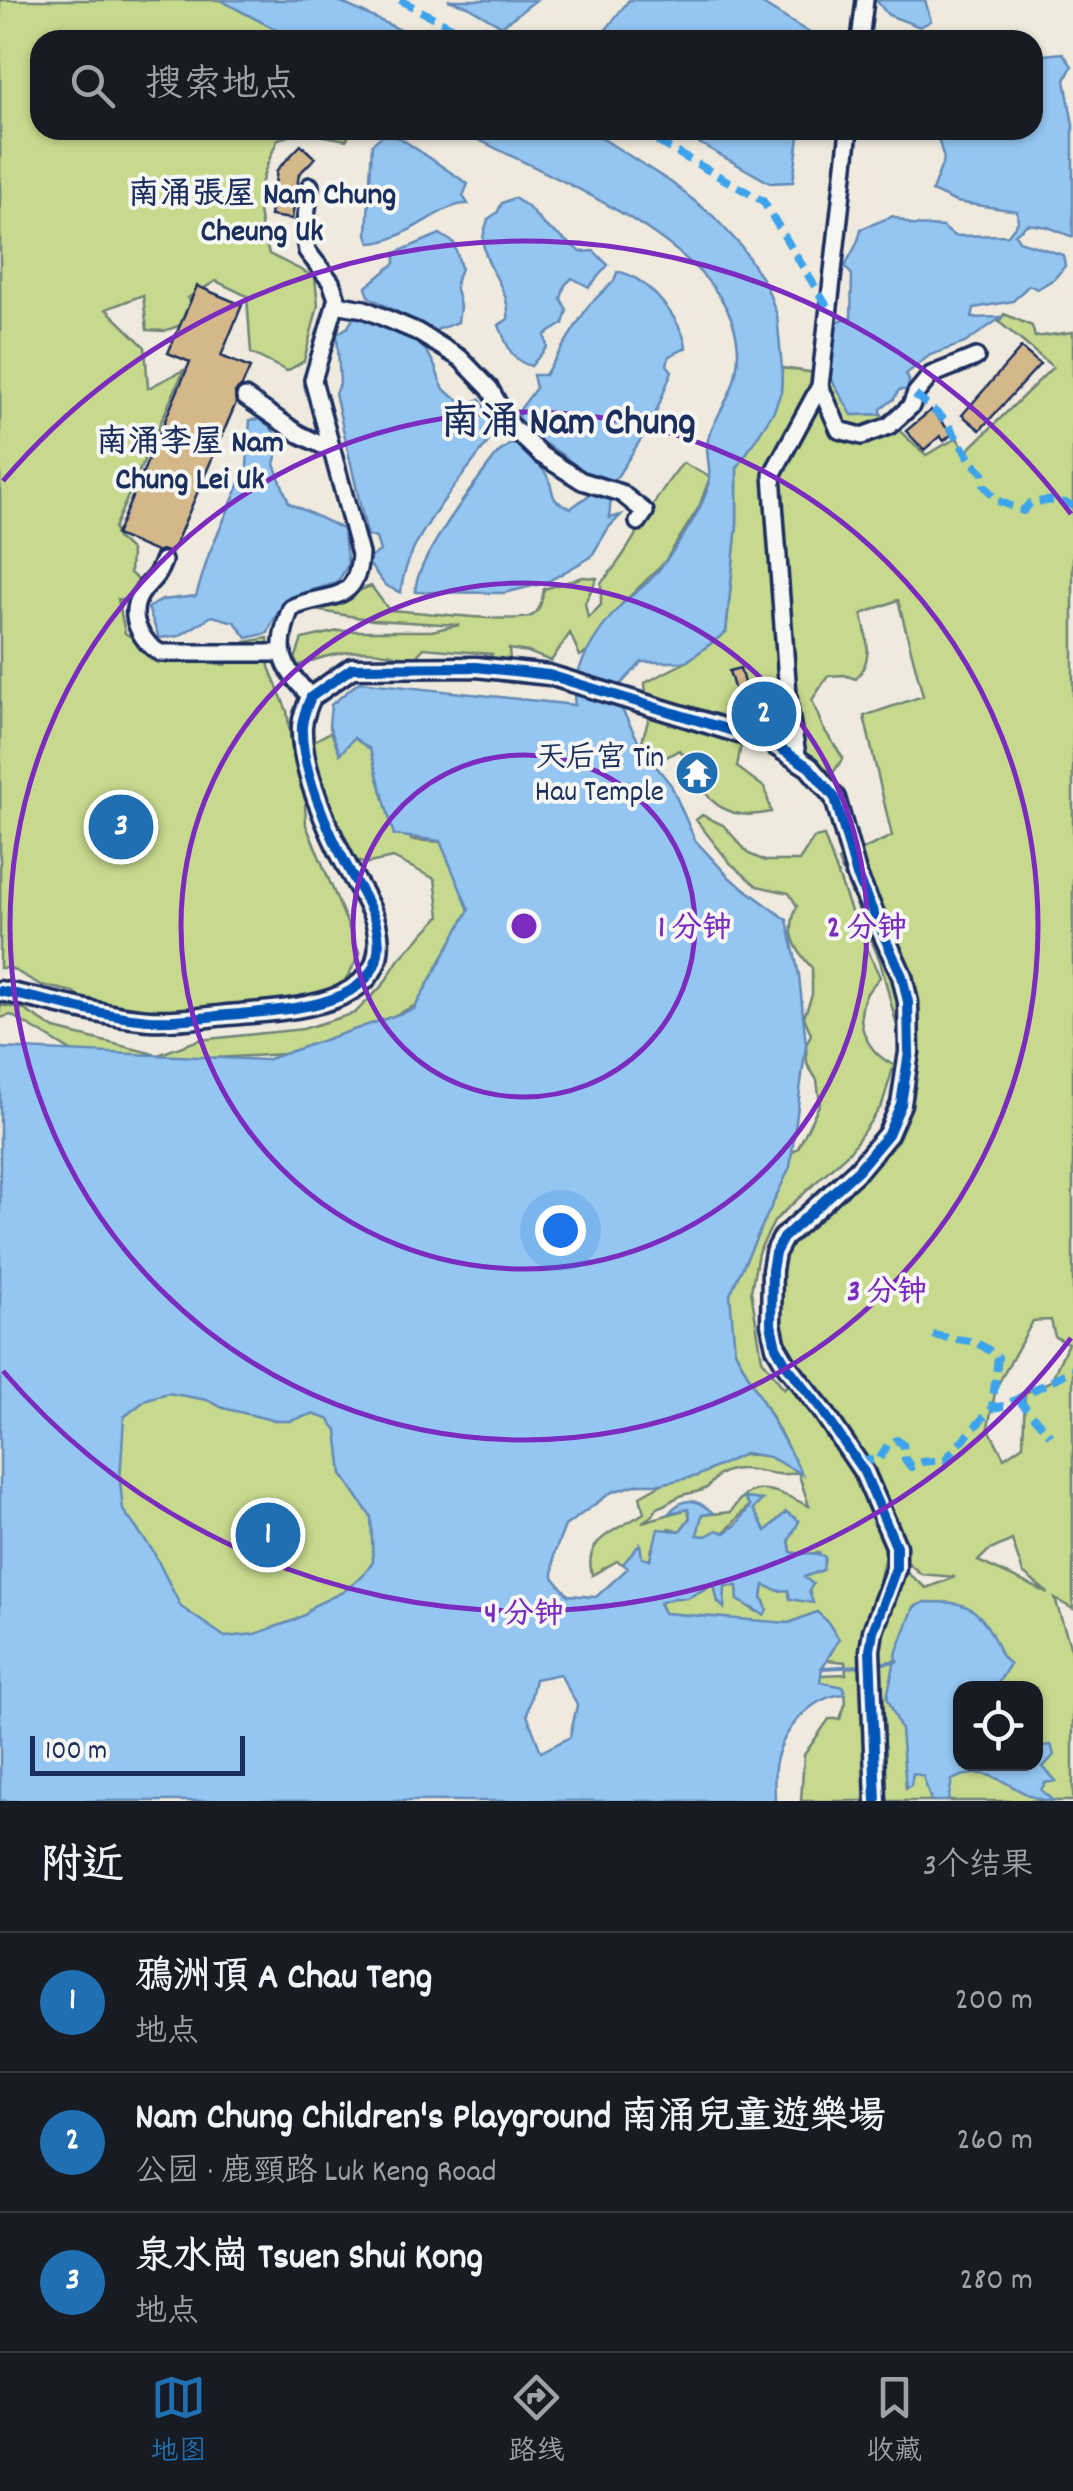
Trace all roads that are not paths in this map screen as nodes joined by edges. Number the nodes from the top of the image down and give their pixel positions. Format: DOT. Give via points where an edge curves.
graph roads {
  1 [pos="865,0"];
  2 [pos="861,30"];
  3 [pos="848,140"];
  4 [pos="310,186"];
  5 [pos="335,304"];
  6 [pos="976,357"];
  7 [pos="820,386"];
  8 [pos="246,397"];
  9 [pos="330,449"];
  10 [pos="638,522"];
  11 [pos="163,561"];
  12 [pos="282,653"];
  13 [pos="311,697"];
  14 [pos="798,760"];
  15 [pos="0,991"];
  16 [pos="876,1801"];
  1 -- 2 [label="street"];
  3 -- 7 [label="street"];
  4 -- 5 [label="street" via="306,251 331,282"];
  5 -- 9 [label="street" via="314,380"];
  5 -- 10 [label="street" via="416,331 460,358 541,455 582,481 620,492 644,512"];
  6 -- 7 [label="street" via="931,376 889,426 862,436 840,430"];
  7 -- 14 [label="street" via="772,474 788,708"];
  8 -- 9 [label="street"];
  9 -- 12 [label="street" via="360,554 358,575 336,598 291,608"];
  11 -- 12 [label="street" via="134,611 147,645 160,653"];
  12 -- 13 [label="street" via="287,672"];
  13 -- 14 [label="street" via="352,668 476,667 549,675 772,742"];
  13 -- 15 [label="street" via="302,720 307,759 333,836 377,930 375,958 358,984 312,1007 166,1020"];
  14 -- 16 [label="street" via="834,798 857,876 902,976 910,1017 906,1084 888,1134 783,1238 772,1270 771,1324 779,1354 858,1461 896,1546 896,1568 870,1650"];
}
